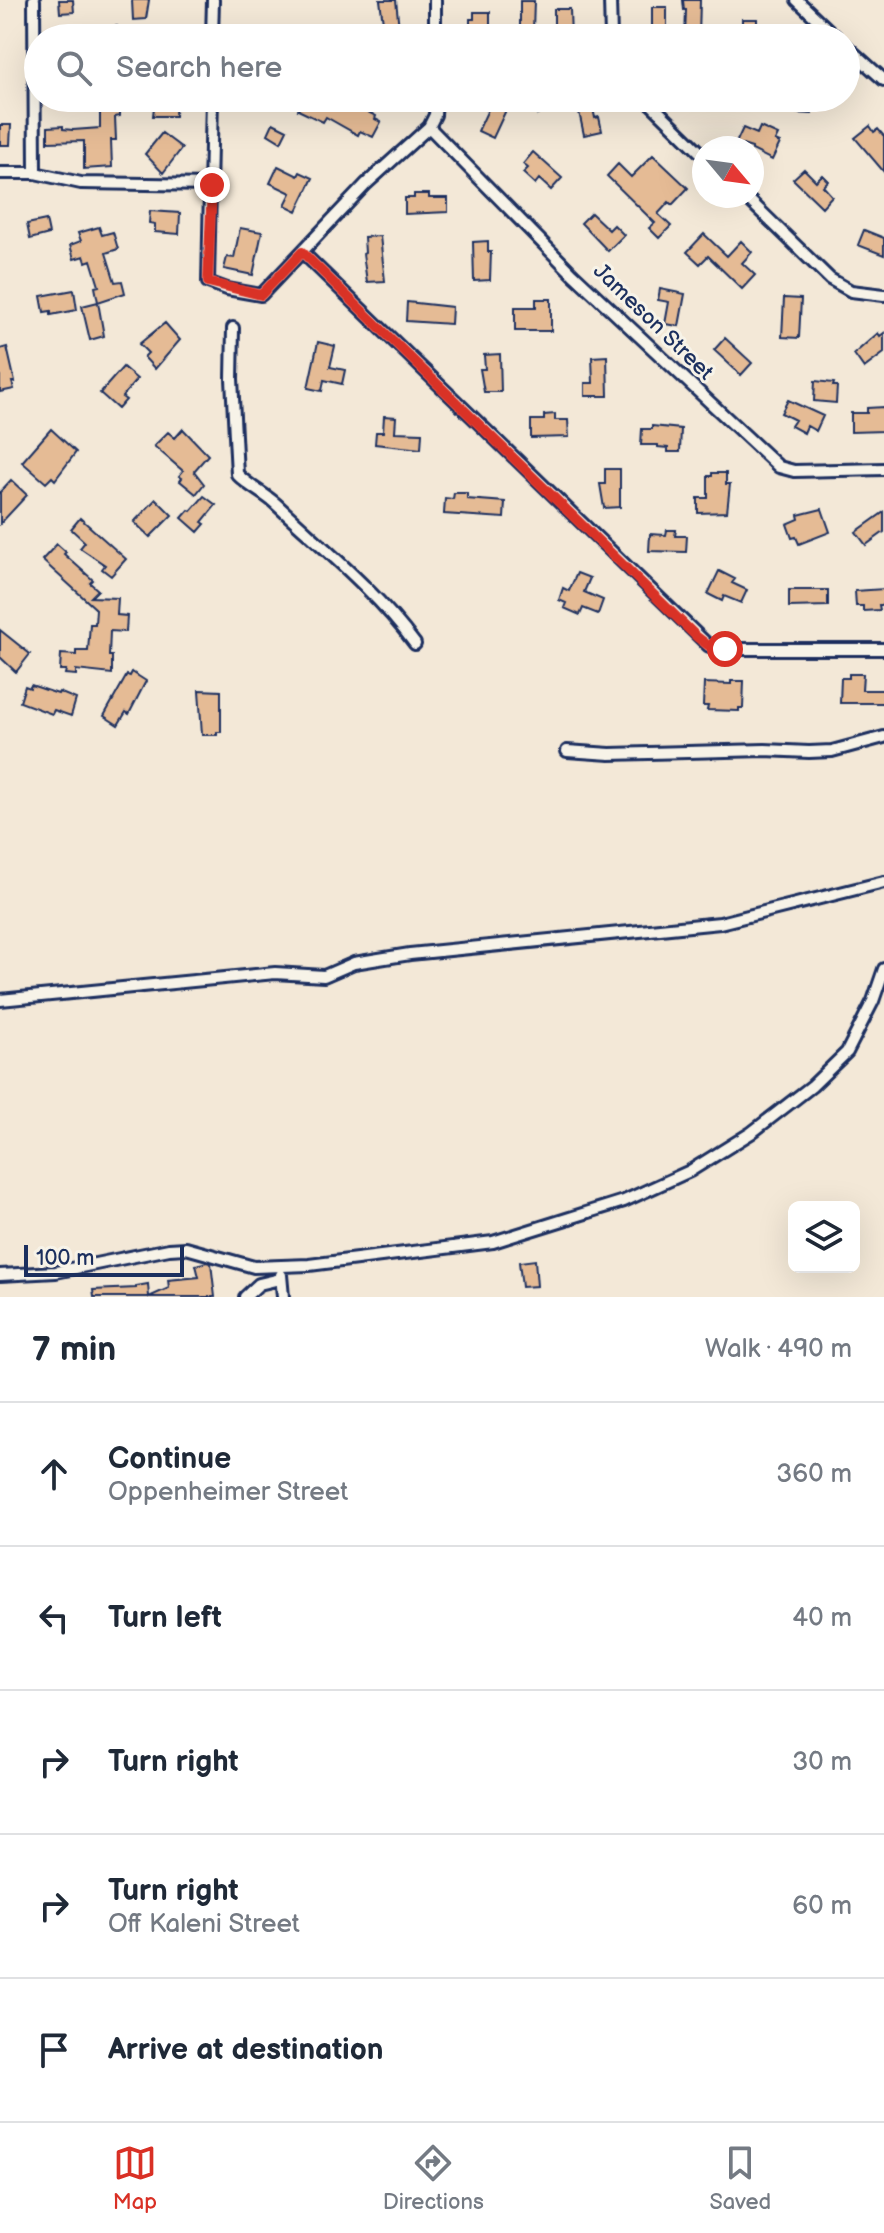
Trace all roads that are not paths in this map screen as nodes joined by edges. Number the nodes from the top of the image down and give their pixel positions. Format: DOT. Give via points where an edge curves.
graph roads {
  1 [pos="34,0"];
  2 [pos="213,0"];
  3 [pos="435,0"];
  4 [pos="610,0"];
  5 [pos="797,0"];
  6 [pos="34,24"];
  7 [pos="212,24"];
  8 [pos="435,24"];
  9 [pos="611,24"];
  10 [pos="822,24"];
  11 [pos="860,59"];
  12 [pos="884,80"];
  13 [pos="35,112"];
  14 [pos="212,112"];
  15 [pos="435,112"];
  16 [pos="659,112"];
  17 [pos="429,127"];
  18 [pos="692,144"];
  19 [pos="0,173"];
  20 [pos="35,173"];
  21 [pos="212,185"];
  22 [pos="757,208"];
  23 [pos="302,252"];
  24 [pos="884,295"];
  25 [pos="233,328"];
  26 [pos="884,469"];
  27 [pos="415,644"];
  28 [pos="884,649"];
  29 [pos="884,737"];
  30 [pos="567,751"];
  31 [pos="884,882"];
  32 [pos="884,969"];
  33 [pos="0,1000"];
  34 [pos="281,1273"];
  35 [pos="0,1275"];
  36 [pos="245,1297"];
  37 [pos="283,1297"];
  1 -- 6 [label="street"];
  2 -- 7 [label="street"];
  3 -- 8 [label="street"];
  4 -- 9 [label="street"];
  5 -- 10 [label="street"];
  11 -- 12 [label="street"];
  13 -- 20 [label="street"];
  14 -- 21 [label="street"];
  15 -- 17 [label="street"];
  16 -- 18 [label="street"];
  17 -- 23 [label="street"];
  17 -- 26 [label="street, Jameson Street" via="573,274 779,467"];
  19 -- 20 [label="street"];
  20 -- 21 [label="street" via="81,183"];
  21 -- 23 [label="street" via="208,282 261,295"];
  22 -- 24 [label="street" via="830,279 851,291"];
  23 -- 28 [label="street" via="709,646"];
  25 -- 27 [label="street" via="237,474 273,501 398,621"];
  29 -- 30 [label="street" via="832,751"];
  31 -- 33 [label="street" via="720,923 410,954 354,963 324,976 275,973"];
  32 -- 34 [label="street" via="847,1052 751,1133 690,1171 624,1201 493,1242"];
  34 -- 35 [label="street" via="186,1248 56,1272"];
  34 -- 36 [label="street"];
  34 -- 37 [label="street"];
}
